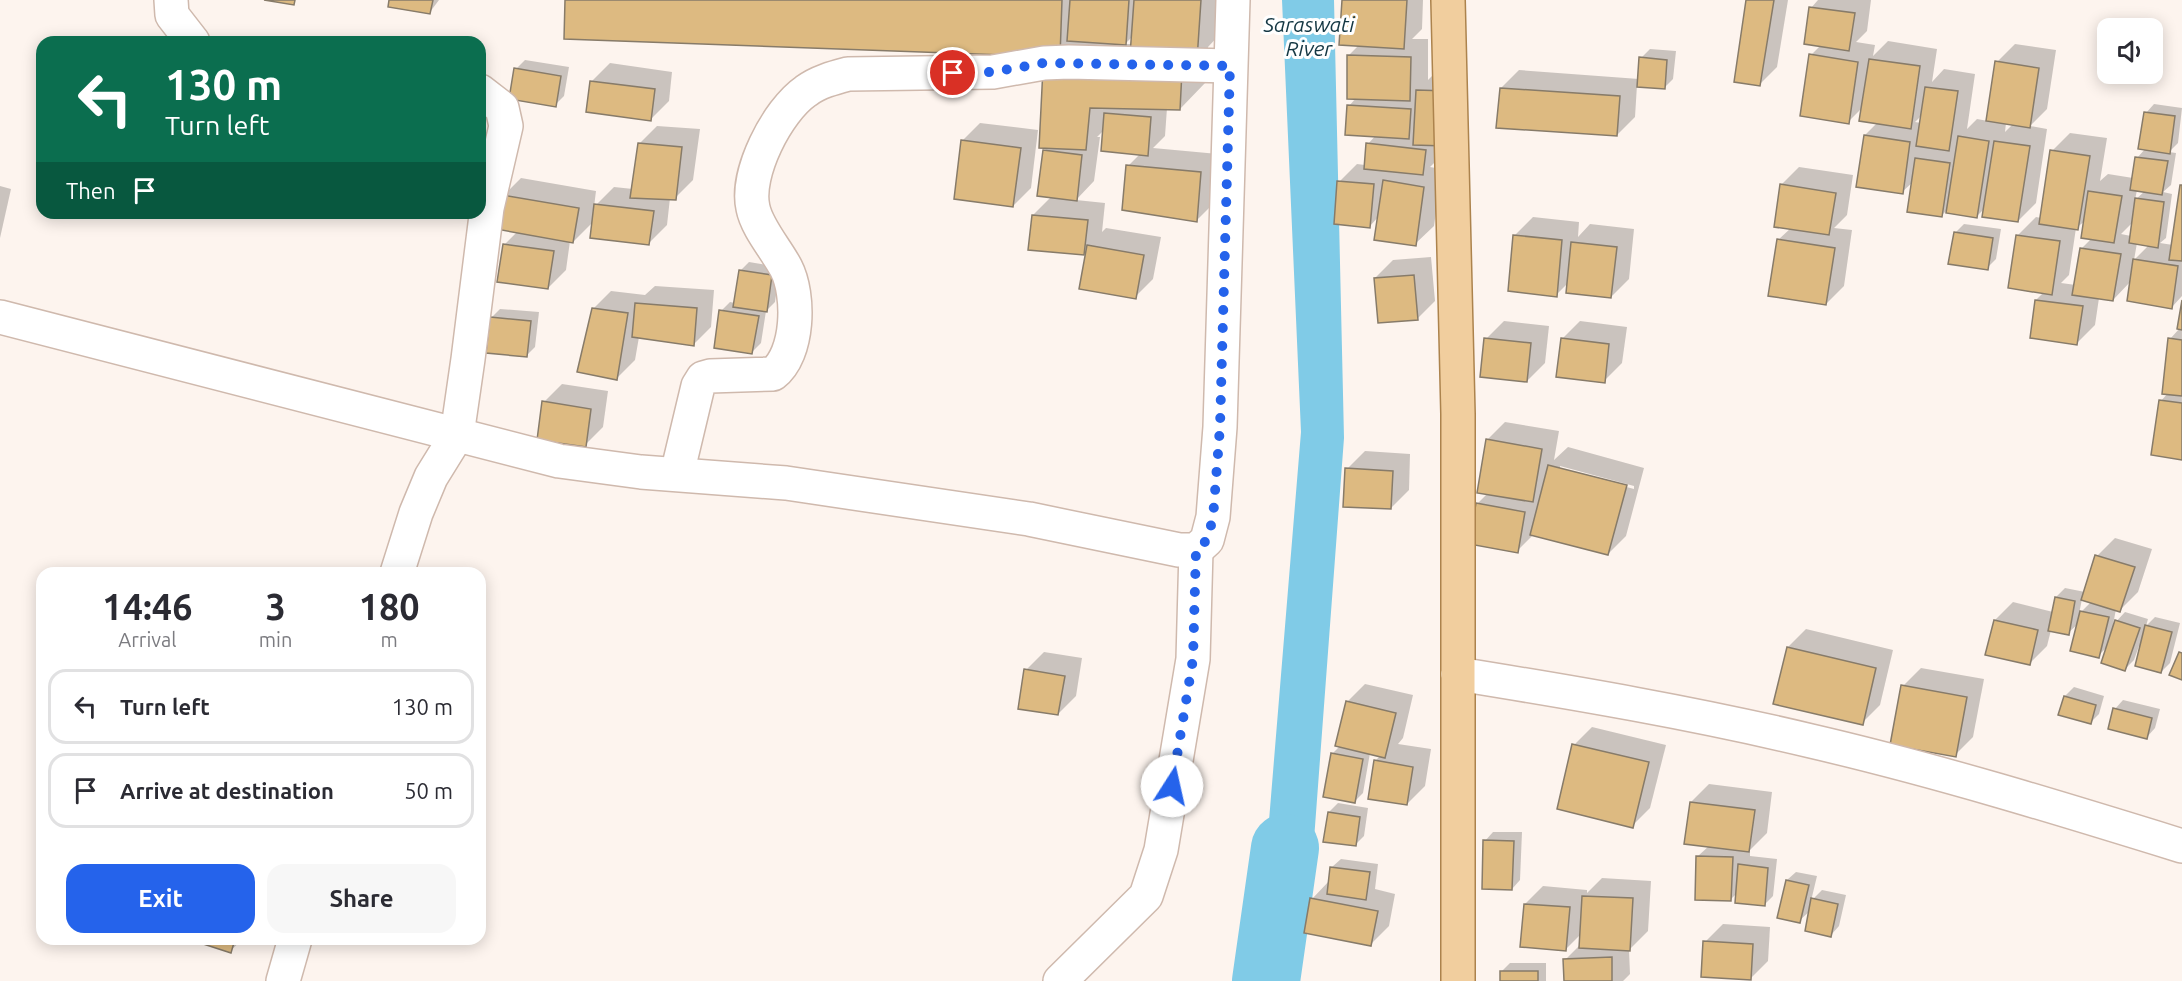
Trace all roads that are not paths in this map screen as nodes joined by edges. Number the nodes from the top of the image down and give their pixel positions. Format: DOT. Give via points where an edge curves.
graph roads {
  1 [pos="171,0"];
  2 [pos="1233,0"];
  3 [pos="1448,0"];
  4 [pos="188,36"];
  5 [pos="1230,66"];
  6 [pos="486,96"];
  7 [pos="486,216"];
  8 [pos="486,219"];
  9 [pos="0,317"];
  10 [pos="457,435"];
  11 [pos="677,474"];
  12 [pos="1196,550"];
  13 [pos="399,567"];
  14 [pos="1458,674"];
  15 [pos="2182,846"];
  16 [pos="293,945"];
  17 [pos="283,981"];
  18 [pos="1060,981"];
  19 [pos="1458,981"];
  1 -- 4 [label="street" via="172,15"];
  2 -- 5 [label="street"];
  3 -- 14 [label="main road" via="1458,414"];
  5 -- 11 [label="street" via="1060,62 993,72 848,74 804,92 779,120 756,168 751,191 753,210 794,288 793,338 781,368 773,374 702,378"];
  5 -- 12 [label="street" via="1220,427 1213,518 1207,540"];
  6 -- 7 [label="street" via="502,108 506,126"];
  8 -- 10 [label="street"];
  9 -- 10 [label="street"];
  10 -- 11 [label="street" via="559,461"];
  10 -- 13 [label="street" via="430,477"];
  11 -- 12 [label="street" via="797,485 1029,519 1179,550"];
  12 -- 18 [label="street" via="1193,659 1161,850 1146,896"];
  14 -- 15 [label="street" via="1599,696 1811,741 2011,793"];
  14 -- 19 [label="main road"];
  16 -- 17 [label="street"];
}
